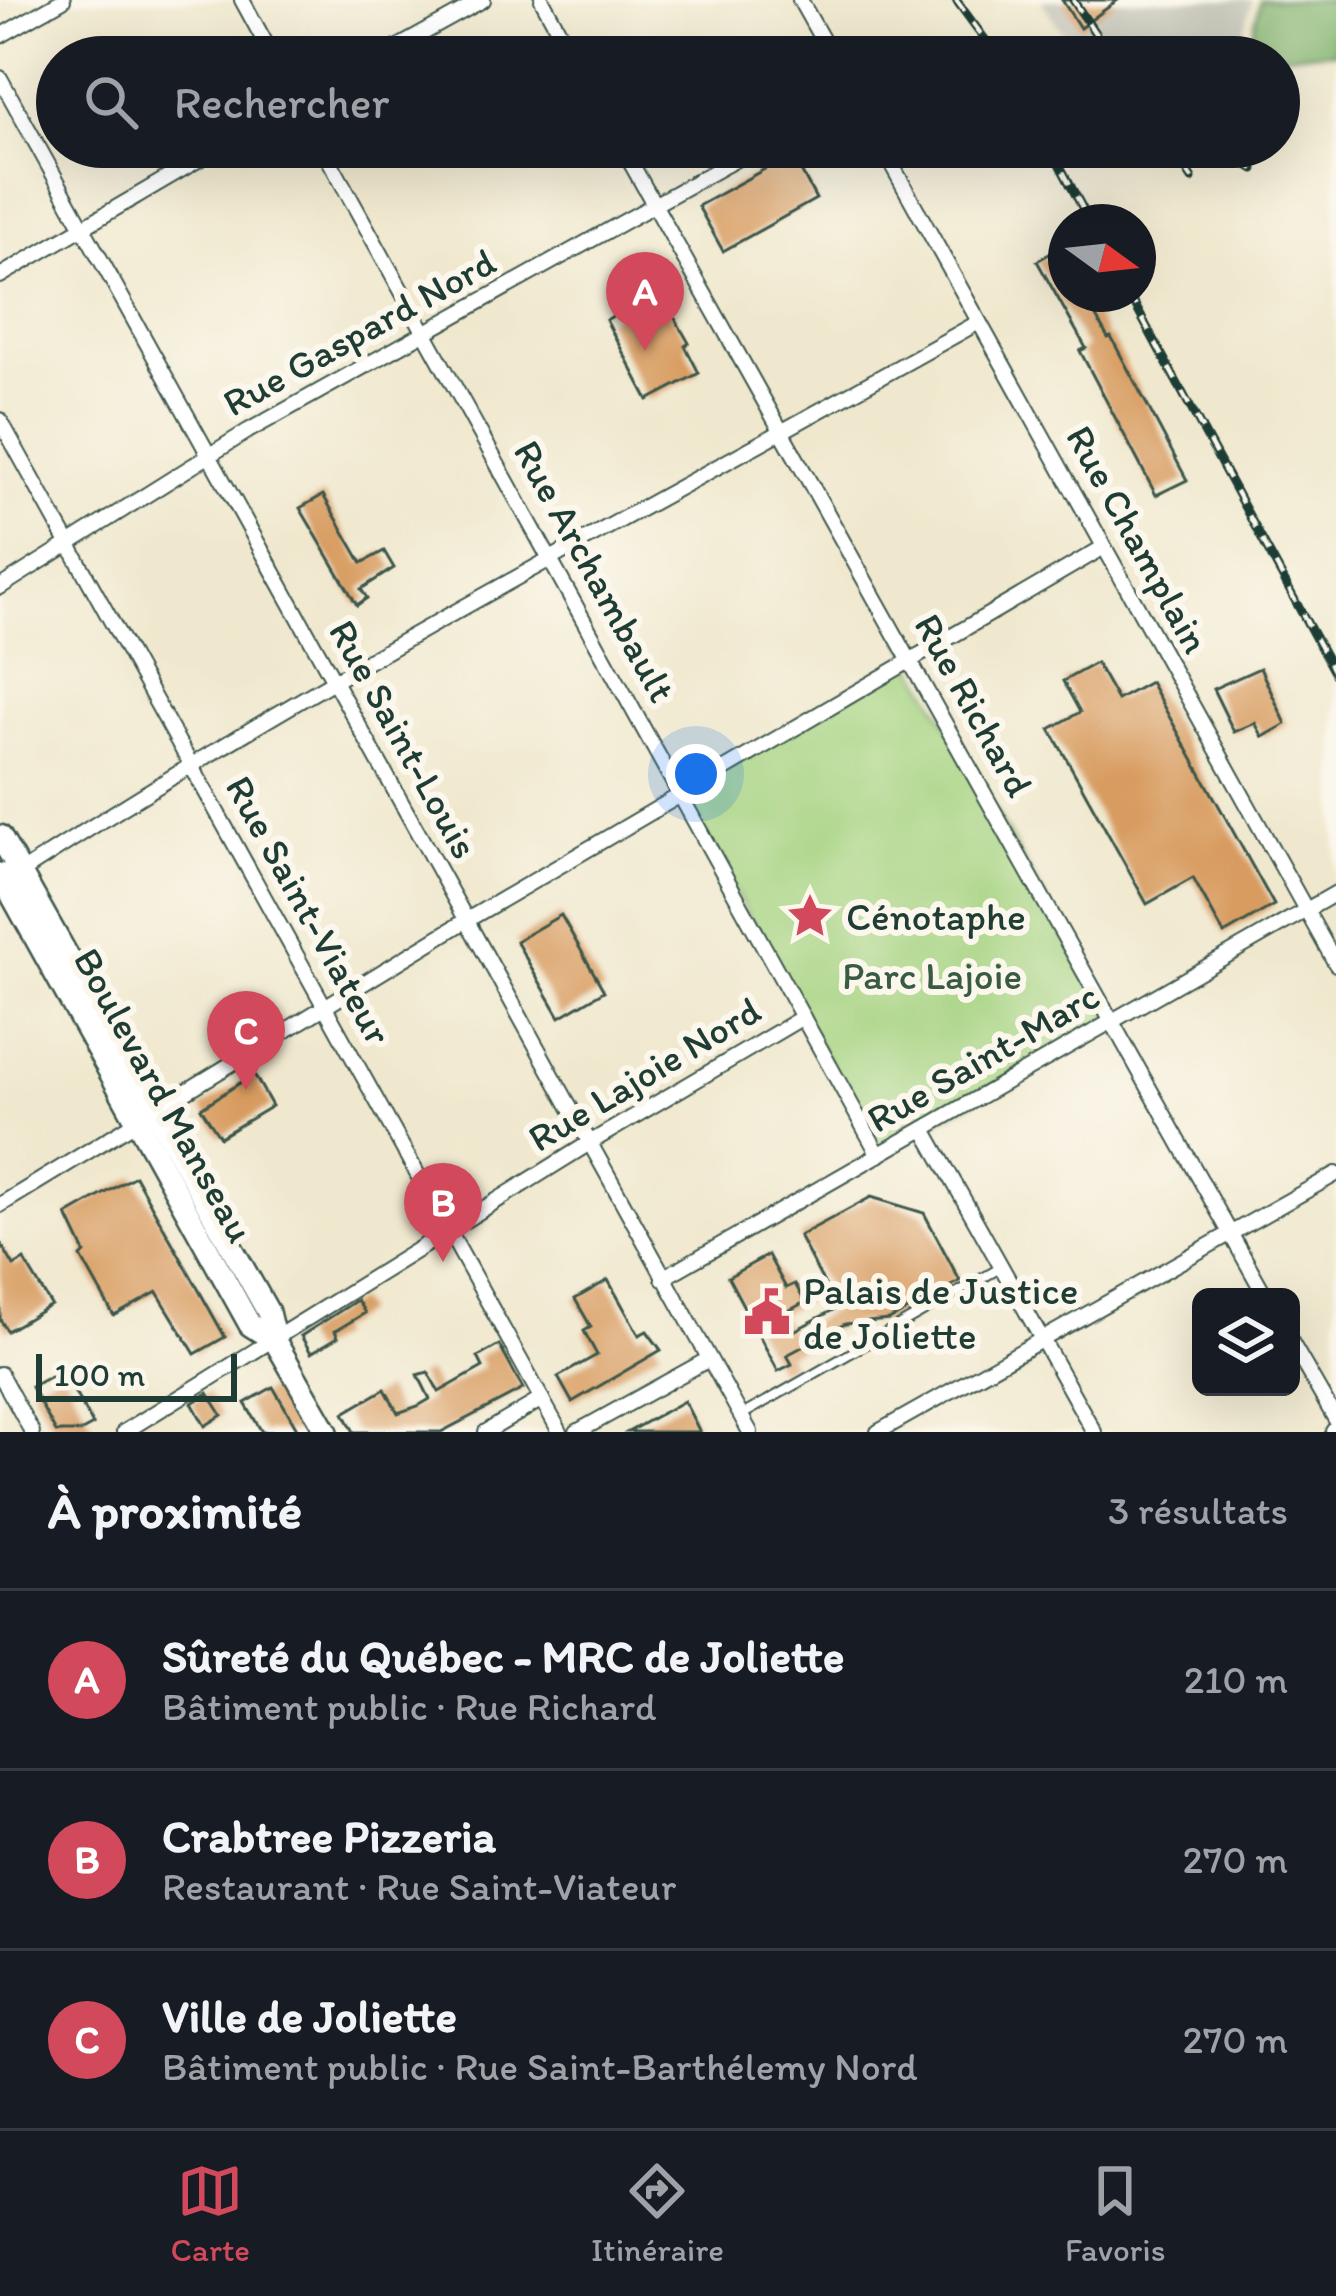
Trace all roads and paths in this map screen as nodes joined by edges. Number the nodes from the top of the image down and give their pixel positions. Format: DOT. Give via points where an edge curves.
graph roads {
  1 [pos="63,0"];
  2 [pos="242,0"];
  3 [pos="483,0"];
  4 [pos="542,0"];
  5 [pos="800,0"];
  6 [pos="0,36"];
  7 [pos="262,36"];
  8 [pos="418,36"];
  9 [pos="562,36"];
  10 [pos="820,36"];
  11 [pos="0,78"];
  12 [pos="36,143"];
  13 [pos="50,168"];
  14 [pos="183,168"];
  15 [pos="333,168"];
  16 [pos="634,168"];
  17 [pos="721,168"];
  18 [pos="894,168"];
  19 [pos="656,205"];
  20 [pos="82,225"];
  21 [pos="0,276"];
  22 [pos="979,322"];
  23 [pos="424,334"];
  24 [pos="0,420"];
  25 [pos="784,431"];
  26 [pos="210,454"];
  27 [pos="69,545"];
  28 [pos="1104,547"];
  29 [pos="549,557"];
  30 [pos="0,587"];
  31 [pos="911,660"];
  32 [pos="335,682"];
  33 [pos="191,765"];
  34 [pos="681,794"];
  35 [pos="0,836"];
  36 [pos="7,879"];
  37 [pos="1336,893"];
  38 [pos="1306,910"];
  39 [pos="467,920"];
  40 [pos="1336,964"];
  41 [pos="324,1006"];
  42 [pos="803,1017"];
  43 [pos="1113,1021"];
  44 [pos="146,1115"];
  45 [pos="924,1129"];
  46 [pos="590,1144"];
  47 [pos="878,1155"];
  48 [pos="1336,1174"];
  49 [pos="0,1205"];
  50 [pos="450,1232"];
  51 [pos="1231,1233"];
  52 [pos="1001,1267"];
  53 [pos="663,1278"];
  54 [pos="1261,1288"];
  55 [pos="1042,1340"];
  56 [pos="275,1341"];
  57 [pos="1300,1358"];
  58 [pos="709,1359"];
  59 [pos="0,1374"];
  60 [pos="542,1400"];
  61 [pos="742,1415"];
  62 [pos="1336,1420"];
  63 [pos="906,1425"];
  64 [pos="32,1432"];
  65 [pos="124,1432"];
  66 [pos="327,1432"];
  67 [pos="486,1432"];
  68 [pos="560,1432"];
  69 [pos="578,1432"];
  70 [pos="750,1432"];
  71 [pos="878,1432"];
  72 [pos="1094,1432"];
  1 -- 6 [label="street"];
  2 -- 7 [label="street"];
  3 -- 8 [label="street"];
  4 -- 9 [label="street"];
  5 -- 10 [label="street"];
  11 -- 12 [label="street, Rue Saint-Louis"];
  13 -- 20 [label="street, Rue Saint-Louis"];
  14 -- 20 [label="street"];
  15 -- 23 [label="street, Rue Archambault"];
  16 -- 19 [label="street, Rue Richard"];
  17 -- 19 [label="street, Rue Gaspard Nord"];
  18 -- 22 [label="street, Rue Champlain"];
  19 -- 23 [label="street, Rue Gaspard Nord"];
  19 -- 25 [label="street, Rue Richard"];
  20 -- 21 [label="street"];
  20 -- 26 [label="street, Rue Saint-Louis"];
  22 -- 25 [label="street"];
  22 -- 28 [label="street, Rue Champlain"];
  23 -- 26 [label="street, Rue Gaspard Nord"];
  23 -- 29 [label="street, Rue Archambault"];
  24 -- 27 [label="street, Rue Saint-Viateur"];
  25 -- 29 [label="street"];
  25 -- 31 [label="street, Rue Richard"];
  26 -- 27 [label="street, Rue Gaspard Nord"];
  26 -- 32 [label="street, Rue Saint-Louis"];
  27 -- 30 [label="street, Rue Gaspard Nord"];
  27 -- 33 [label="street, Rue Saint-Viateur"];
  28 -- 31 [label="street"];
  28 -- 38 [label="street, Rue Champlain"];
  29 -- 32 [label="street"];
  29 -- 34 [label="street, Rue Archambault"];
  31 -- 34 [label="street"];
  31 -- 43 [label="street, Rue Richard"];
  32 -- 33 [label="street"];
  32 -- 39 [label="street, Rue Saint-Louis"];
  33 -- 36 [label="street"];
  33 -- 41 [label="street, Rue Saint-Viateur"];
  34 -- 39 [label="street"];
  34 -- 42 [label="street, Rue Archambault"];
  35 -- 36 [label="main road, Boulevard Manseau"];
  36 -- 44 [label="main road, Boulevard Manseau"];
  37 -- 38 [label="street, Rue Saint-Marc"];
  38 -- 40 [label="street, Rue Champlain"];
  38 -- 43 [label="street, Rue Saint-Marc"];
  39 -- 41 [label="street"];
  39 -- 46 [label="street, Rue Saint-Louis"];
  41 -- 44 [label="street"];
  41 -- 50 [label="street, Rue Saint-Viateur"];
  42 -- 46 [label="street, Rue Lajoie Nord"];
  42 -- 47 [label="street, Rue Archambault"];
  43 -- 45 [label="street, Rue Saint-Marc"];
  43 -- 51 [label="street, Rue Richard"];
  44 -- 49 [label="street"];
  44 -- 56 [label="main road, Boulevard Manseau" via="268,1312"];
  45 -- 47 [label="street, Rue Saint-Marc"];
  45 -- 52 [label="street"];
  46 -- 50 [label="street, Rue Lajoie Nord"];
  46 -- 53 [label="street, Rue Saint-Louis"];
  47 -- 53 [label="street, Rue Saint-Marc"];
  48 -- 51 [label="street"];
  50 -- 56 [label="street, Rue Lajoie Nord"];
  50 -- 60 [label="street, Rue Saint-Viateur"];
  51 -- 54 [label="street, Rue Richard"];
  51 -- 55 [label="street"];
  52 -- 55 [label="street"];
  52 -- 61 [label="lane"];
  53 -- 58 [label="street, Rue Saint-Louis"];
  55 -- 63 [label="street"];
  55 -- 72 [label="street"];
  56 -- 65 [label="street, Rue Lajoie Nord"];
  56 -- 66 [label="main road, Boulevard Manseau"];
  57 -- 62 [label="street"];
  58 -- 61 [label="street, Rue Saint-Louis"];
  58 -- 69 [label="street"];
  59 -- 64 [label="street"];
  60 -- 67 [label="street"];
  60 -- 68 [label="street, Rue Saint-Viateur"];
  61 -- 70 [label="street, Rue Saint-Louis"];
  63 -- 71 [label="street"];
}
